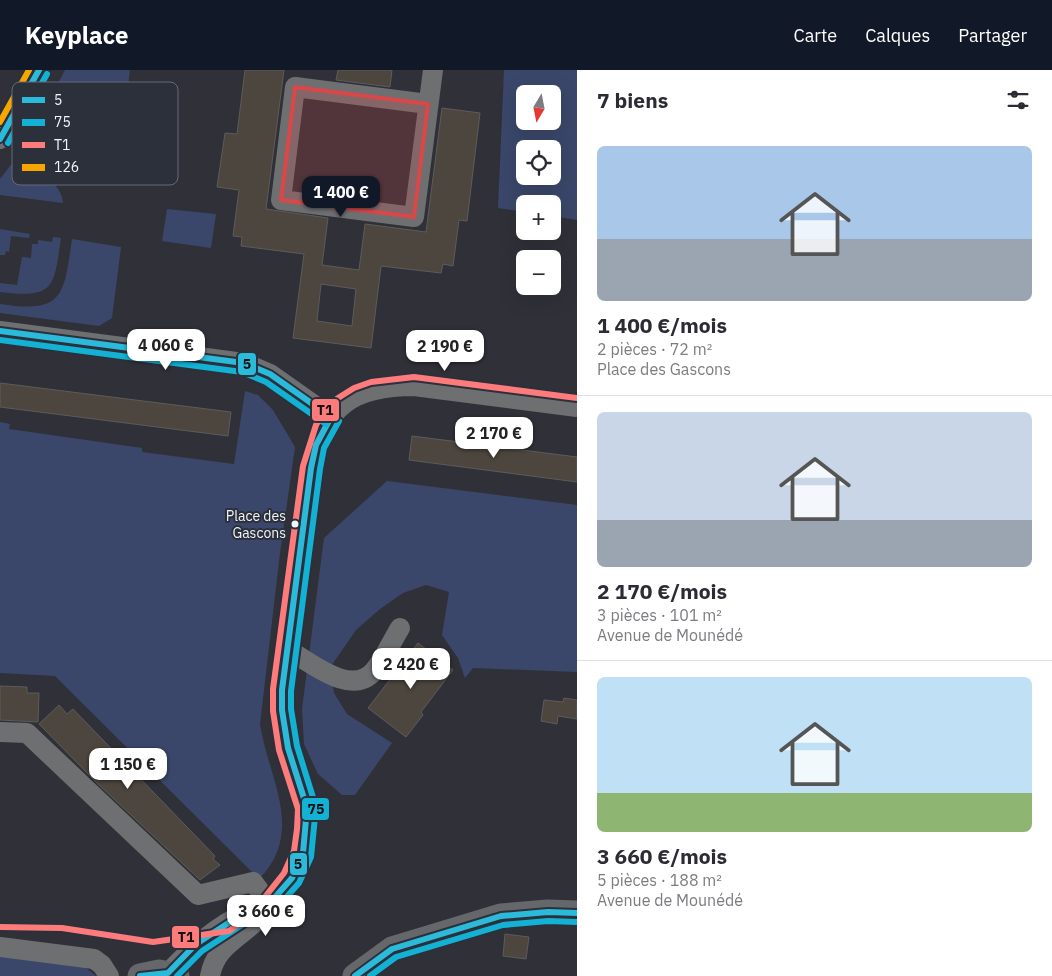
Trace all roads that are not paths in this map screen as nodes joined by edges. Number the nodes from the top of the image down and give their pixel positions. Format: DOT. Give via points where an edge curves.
graph roads {
  1 [pos="39,70"];
  2 [pos="433,70"];
  3 [pos="32,82"];
  4 [pos="428,104"];
  5 [pos="12,118"];
  6 [pos="0,139"];
  7 [pos="0,331"];
  8 [pos="577,408"];
  9 [pos="331,416"];
  10 [pos="400,628"];
  11 [pos="288,649"];
  12 [pos="0,732"];
  13 [pos="265,896"];
  14 [pos="577,913"];
  15 [pos="0,947"];
  16 [pos="173,974"];
  17 [pos="109,976"];
  18 [pos="140,976"];
  19 [pos="210,976"];
  20 [pos="354,976"];
  1 -- 3 [label="street"];
  2 -- 4 [label="street"];
  4 -- 4 [label="street" via="295,87 281,200 414,217"];
  5 -- 6 [label="street"];
  7 -- 9 [label="street" via="244,363 270,374"];
  8 -- 9 [label="street" via="414,386 392,386 359,395"];
  9 -- 11 [label="street" via="318,440 312,468"];
  10 -- 11 [label="street" via="373,672 358,680 339,680"];
  11 -- 13 [label="street" via="282,710 288,748 307,808 306,830 303,853 292,878"];
  12 -- 13 [label="street" via="27,733 198,895 253,882"];
  13 -- 16 [label="street" via="196,944"];
  13 -- 19 [label="street" via="256,922 219,953"];
  14 -- 20 [label="main road" via="501,916 392,949"];
  15 -- 17 [label="street" via="94,959"];
  16 -- 18 [label="main road"];
}
